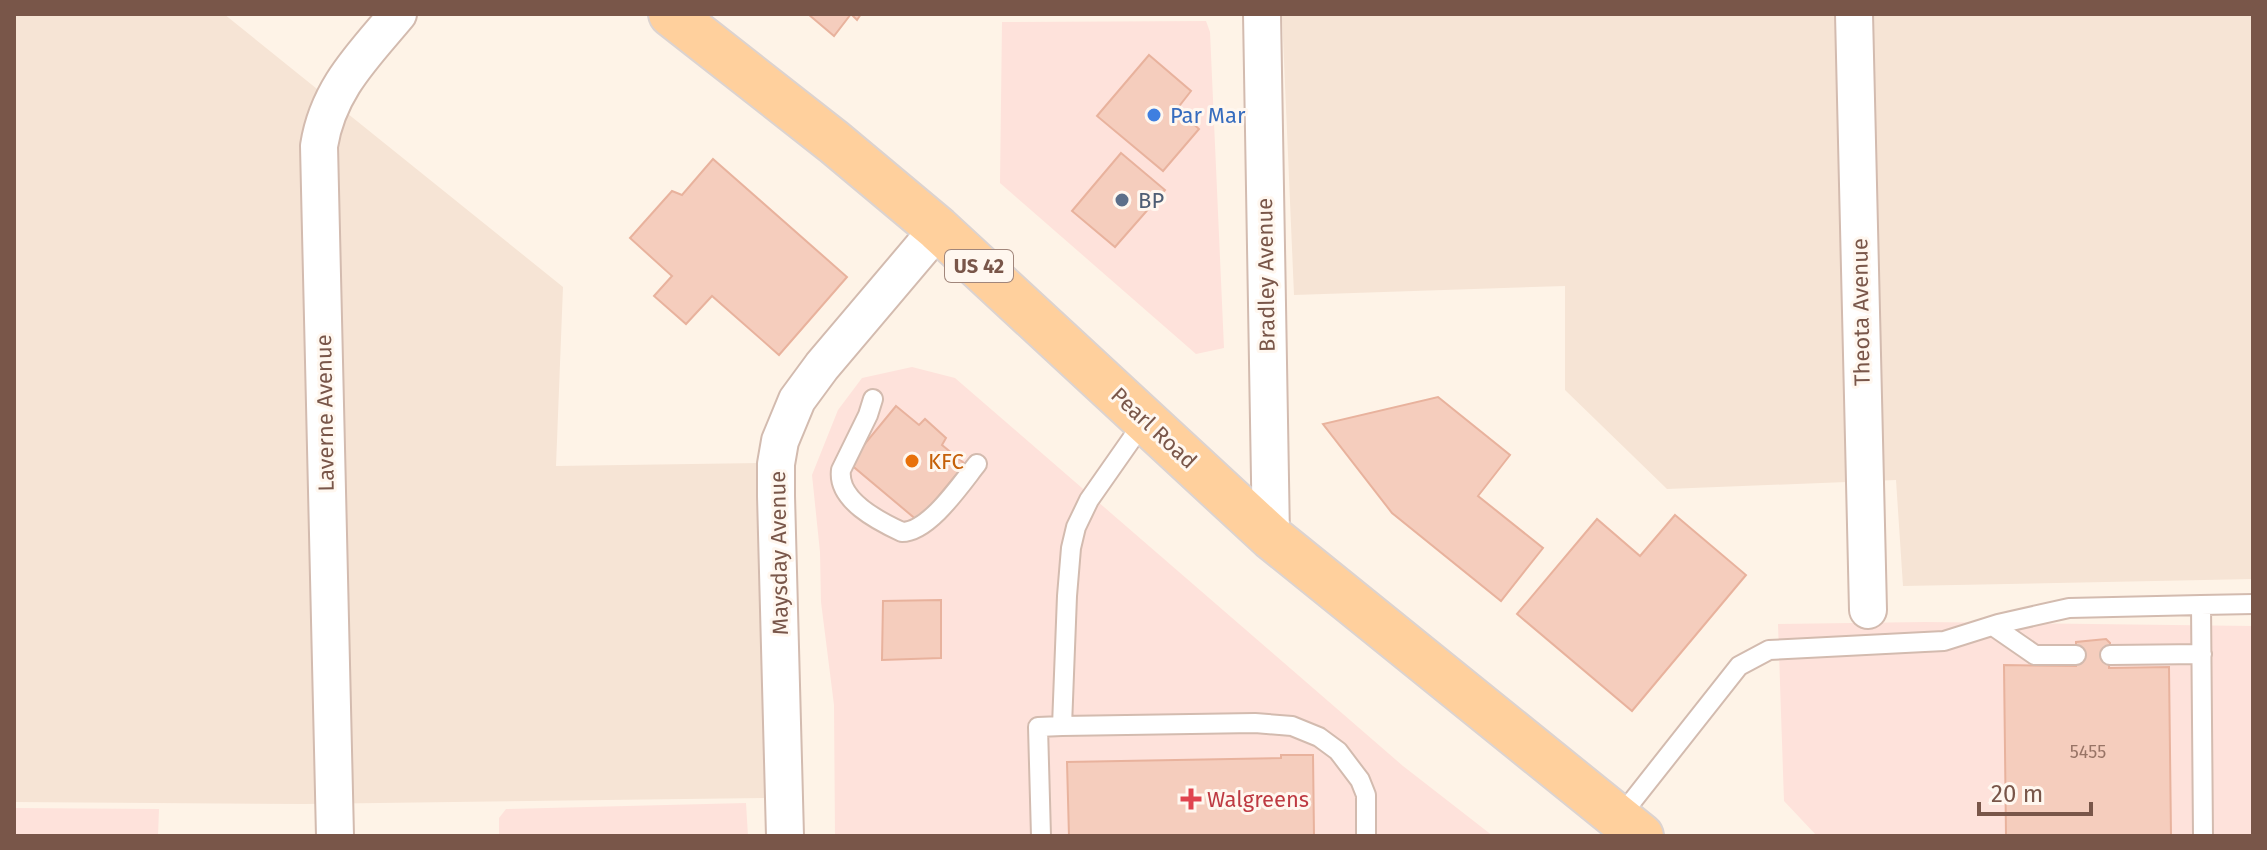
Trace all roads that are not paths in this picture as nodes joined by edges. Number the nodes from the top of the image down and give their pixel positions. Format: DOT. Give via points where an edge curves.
graph roads {
  1 [pos="398,14"];
  2 [pos="671,14"];
  3 [pos="1262,14"];
  4 [pos="1854,14"];
  5 [pos="938,229"];
  6 [pos="873,399"];
  7 [pos="1145,420"];
  8 [pos="977,464"];
  9 [pos="1271,537"];
  10 [pos="2253,604"];
  11 [pos="2201,605"];
  12 [pos="1868,610"];
  13 [pos="1993,626"];
  14 [pos="2202,654"];
  15 [pos="2076,655"];
  16 [pos="2110,655"];
  17 [pos="1062,726"];
  18 [pos="1630,827"];
  19 [pos="335,836"];
  20 [pos="785,836"];
  21 [pos="1041,836"];
  22 [pos="1366,836"];
  23 [pos="2203,836"];
  1 -- 19 [label="street, Laverne Avenue" via="338,88 319,146"];
  2 -- 5 [label="main road, Pearl Road / US 42"];
  3 -- 9 [label="street, Bradley Avenue"];
  4 -- 12 [label="street, Theota Avenue"];
  5 -- 7 [label="main road, Pearl Road / US 42"];
  5 -- 20 [label="street, Maysday Avenue" via="815,373 780,441 776,496"];
  6 -- 8 [label="lane" via="840,479 854,501 889,526 902,532 921,527"];
  7 -- 9 [label="main road, Pearl Road / US 42"];
  7 -- 17 [label="lane" via="1076,527 1067,596"];
  9 -- 18 [label="main road, Pearl Road / US 42"];
  10 -- 11 [label="lane"];
  11 -- 13 [label="lane" via="2069,608"];
  11 -- 14 [label="lane"];
  13 -- 15 [label="lane" via="2035,655"];
  13 -- 18 [label="lane" via="1944,641 1769,650 1756,656 1730,677"];
  14 -- 16 [label="lane"];
  14 -- 23 [label="lane"];
  17 -- 21 [label="lane" via="1038,727"];
  17 -- 22 [label="lane" via="1292,726 1338,751 1360,780 1366,795"];
}
